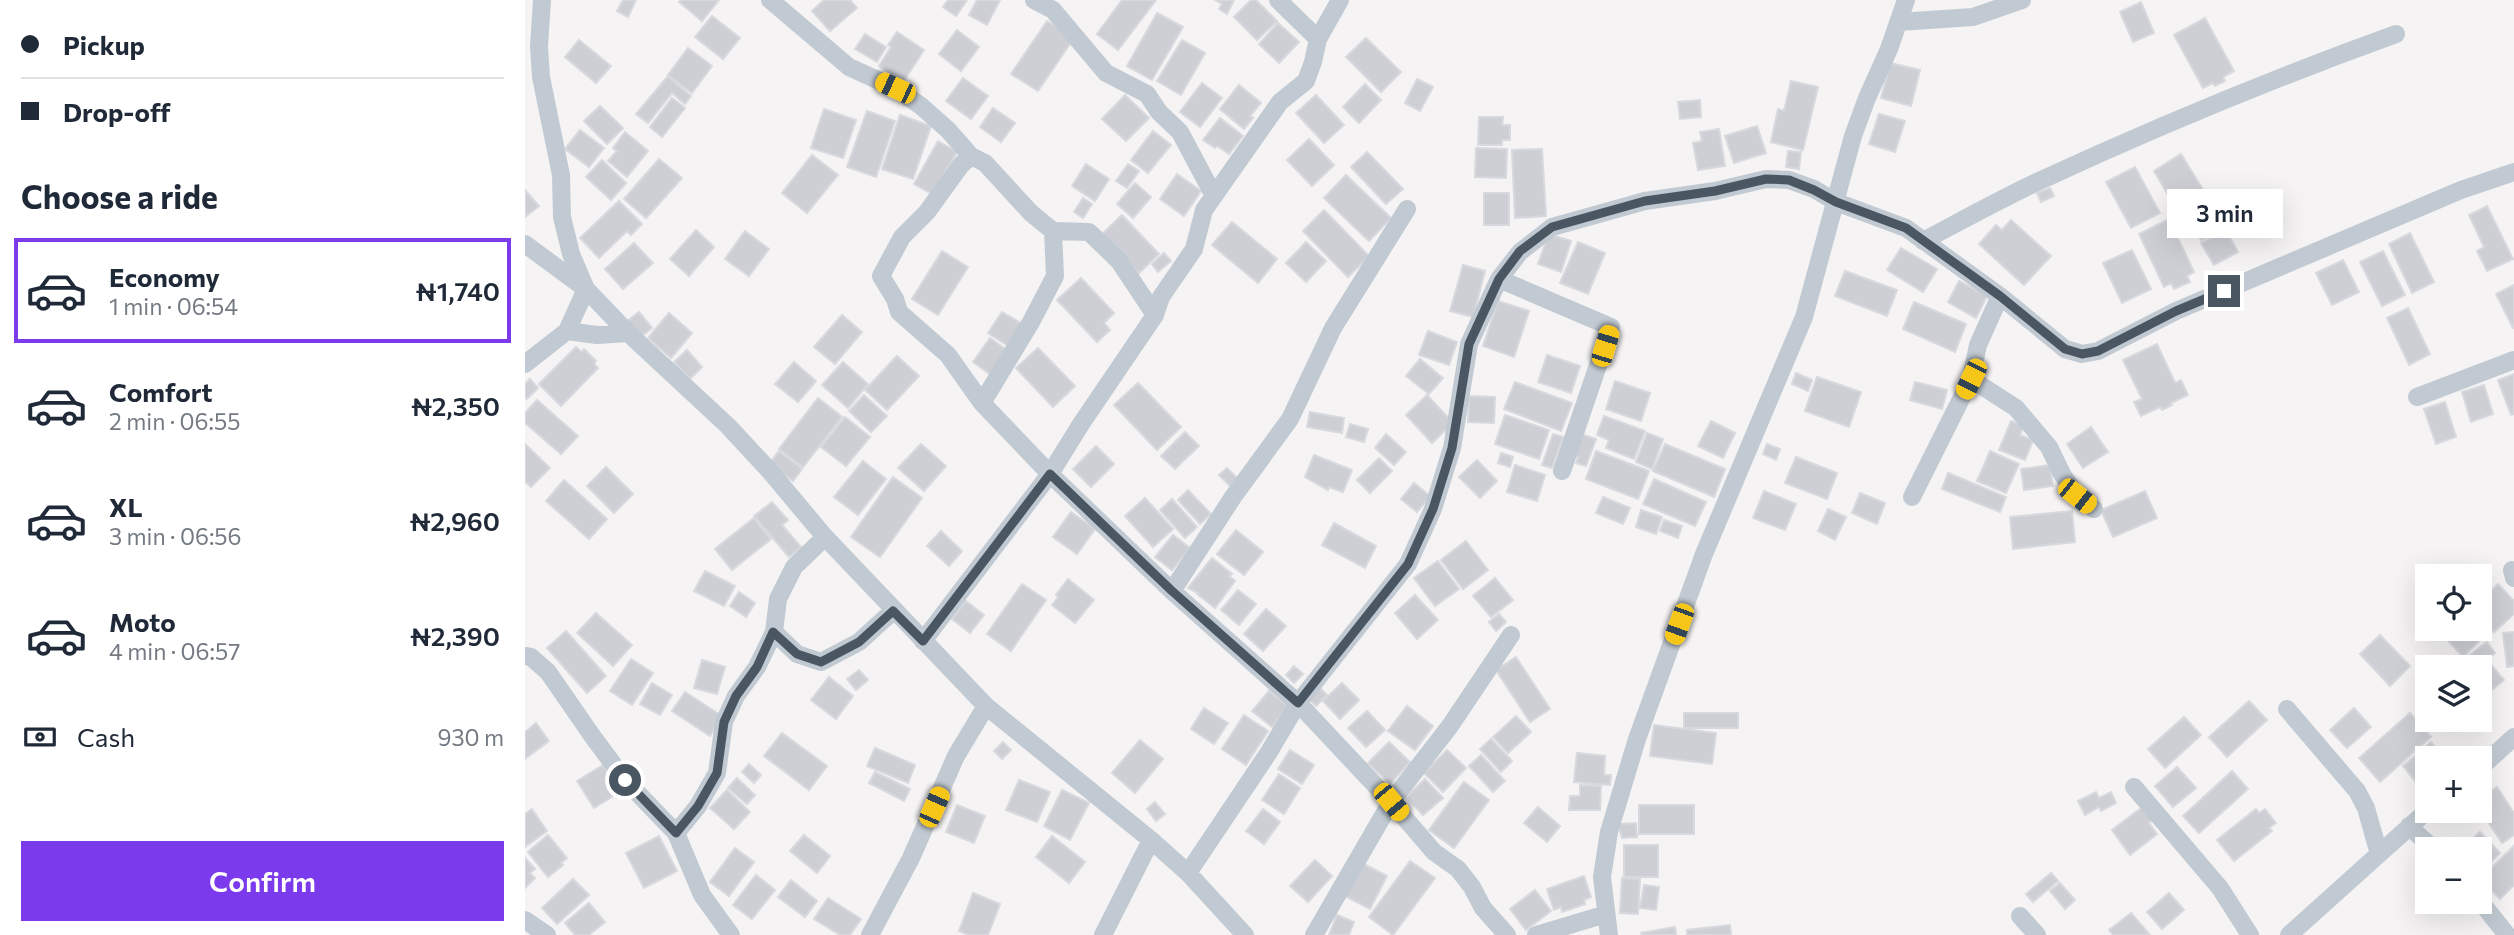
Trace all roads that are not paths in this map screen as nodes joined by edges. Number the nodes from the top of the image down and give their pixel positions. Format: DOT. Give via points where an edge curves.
graph roads {
  1 [pos="542,0"];
  2 [pos="770,0"];
  3 [pos="1034,0"];
  4 [pos="1278,0"];
  5 [pos="1340,0"];
  6 [pos="1906,0"];
  7 [pos="2022,0"];
  8 [pos="1899,22"];
  9 [pos="2396,34"];
  10 [pos="1318,39"];
  11 [pos="971,156"];
  12 [pos="2514,172"];
  13 [pos="1214,196"];
  14 [pos="1836,202"];
  15 [pos="1407,209"];
  16 [pos="1053,232"];
  17 [pos="1923,240"];
  18 [pos="525,244"];
  19 [pos="1499,279"];
  20 [pos="586,289"];
  21 [pos="2000,296"];
  22 [pos="1155,315"];
  23 [pos="567,331"];
  24 [pos="628,333"];
  25 [pos="2514,360"];
  26 [pos="525,363"];
  27 [pos="1971,379"];
  28 [pos="2417,397"];
  29 [pos="982,403"];
  30 [pos="1562,471"];
  31 [pos="1050,474"];
  32 [pos="1912,497"];
  33 [pos="2094,509"];
  34 [pos="825,537"];
  35 [pos="1172,591"];
  36 [pos="893,611"];
  37 [pos="773,632"];
  38 [pos="1511,635"];
  39 [pos="923,641"];
  40 [pos="525,656"];
  41 [pos="1298,703"];
  42 [pos="986,706"];
  43 [pos="2287,709"];
  44 [pos="2514,737"];
  45 [pos="2507,753"];
  46 [pos="2134,787"];
  47 [pos="1391,802"];
  48 [pos="2415,821"];
  49 [pos="2409,826"];
  50 [pos="676,833"];
  51 [pos="2420,837"];
  52 [pos="1151,840"];
  53 [pos="2379,854"];
  54 [pos="1188,873"];
  55 [pos="1605,914"];
  56 [pos="2490,914"];
  57 [pos="2020,916"];
  58 [pos="525,920"];
  59 [pos="547,935"];
  60 [pos="731,935"];
  61 [pos="870,935"];
  62 [pos="1103,935"];
  63 [pos="1245,935"];
  64 [pos="1314,935"];
  65 [pos="1507,935"];
  66 [pos="1536,935"];
  67 [pos="1609,935"];
  68 [pos="2037,935"];
  69 [pos="2250,935"];
  70 [pos="2289,935"];
  71 [pos="2507,935"];
  1 -- 20 [label="street" via="538,46 561,175 562,217"];
  2 -- 11 [label="street" via="849,67 921,106"];
  3 -- 13 [label="street" via="1053,10 1107,73 1147,94 1179,132"];
  4 -- 10 [label="street"];
  5 -- 10 [label="street"];
  6 -- 8 [label="street"];
  7 -- 8 [label="street" via="1973,17"];
  8 -- 14 [label="street" via="1853,136"];
  9 -- 17 [label="street" via="2175,122 2036,183"];
  10 -- 13 [label="street" via="1306,81 1280,102"];
  11 -- 16 [label="street" via="985,163"];
  11 -- 29 [label="street" via="902,237 881,276 899,312 949,355"];
  12 -- 21 [label="street" via="2461,190 2176,311 2098,351 2082,354 2065,349"];
  13 -- 22 [label="street" via="1204,210 1194,249 1161,297"];
  14 -- 17 [label="street" via="1906,228"];
  14 -- 19 [label="street" via="1789,180 1766,179 1645,201 1552,227 1520,251"];
  14 -- 55 [label="street" via="1804,317 1704,554 1637,739 1609,832 1602,877"];
  15 -- 35 [label="street" via="1333,328 1290,419"];
  16 -- 22 [label="street" via="1089,232 1119,261"];
  16 -- 29 [label="street" via="1055,276"];
  17 -- 21 [label="street"];
  18 -- 20 [label="street"];
  19 -- 30 [label="street" via="1611,327"];
  19 -- 41 [label="street" via="1469,344 1452,448 1433,509 1408,564"];
  20 -- 23 [label="street"];
  20 -- 24 [label="street"];
  21 -- 27 [label="street" via="1978,345"];
  22 -- 31 [label="street"];
  23 -- 24 [label="street"];
  23 -- 26 [label="street"];
  24 -- 34 [label="street" via="728,426"];
  25 -- 28 [label="street"];
  27 -- 32 [label="street"];
  27 -- 33 [label="street" via="2016,408 2049,447 2077,496"];
  29 -- 31 [label="street"];
  31 -- 35 [label="street"];
  31 -- 39 [label="street"];
  34 -- 36 [label="street"];
  34 -- 37 [label="street" via="794,567 778,600"];
  35 -- 41 [label="street"];
  36 -- 37 [label="street" via="859,642 821,662 797,654"];
  36 -- 39 [label="street"];
  37 -- 50 [label="street" via="724,722 717,773"];
  38 -- 47 [label="street" via="1450,726"];
  39 -- 42 [label="street"];
  40 -- 50 [label="street" via="548,672 625,780"];
  41 -- 47 [label="street"];
  41 -- 54 [label="street"];
  42 -- 52 [label="street"];
  42 -- 61 [label="street" via="956,756 911,858"];
  43 -- 53 [label="street" via="2357,791"];
  44 -- 45 [label="street"];
  46 -- 69 [label="street" via="2220,888"];
  47 -- 64 [label="street"];
  47 -- 65 [label="street" via="1433,852 1458,869"];
  48 -- 49 [label="street"];
  49 -- 51 [label="street"];
  49 -- 53 [label="street"];
  50 -- 60 [label="street" via="702,895"];
  52 -- 54 [label="street"];
  52 -- 62 [label="street"];
  53 -- 70 [label="street"];
  54 -- 63 [label="street"];
  55 -- 66 [label="street"];
  55 -- 67 [label="street"];
  56 -- 71 [label="street"];
  57 -- 68 [label="street"];
  58 -- 59 [label="street"];
}
